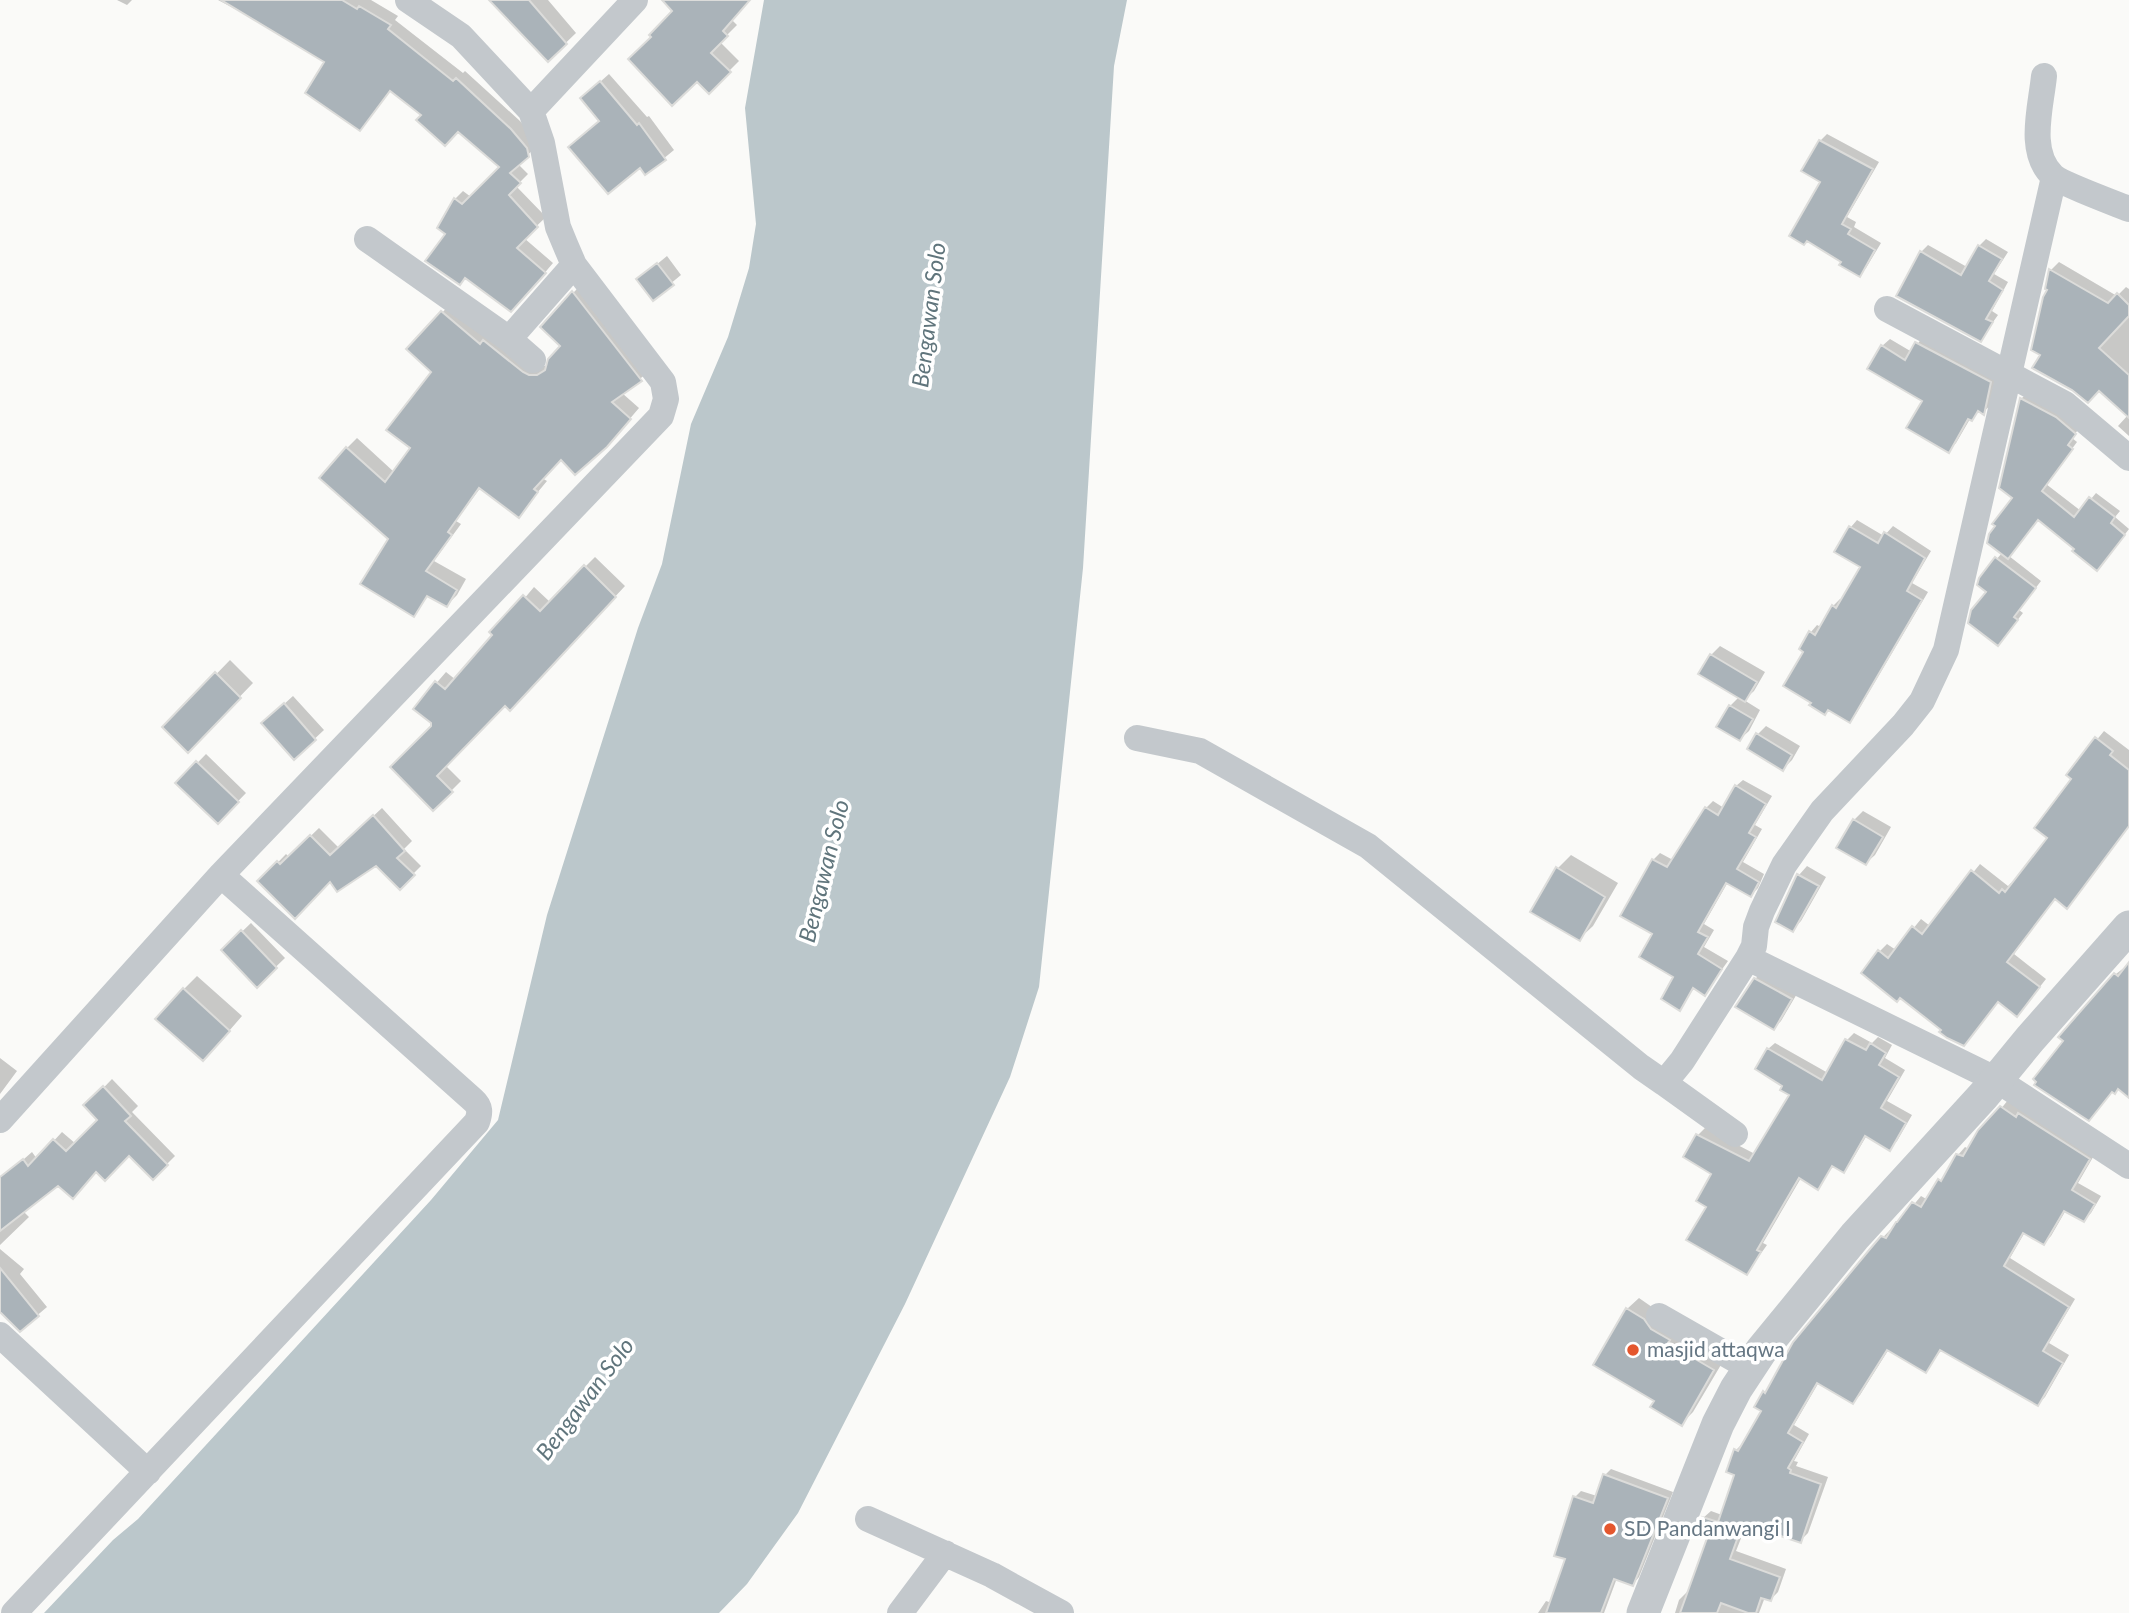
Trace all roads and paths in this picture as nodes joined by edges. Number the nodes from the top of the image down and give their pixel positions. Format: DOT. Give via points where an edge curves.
graph roads {
  1 [pos="408,0"];
  2 [pos="635,0"];
  3 [pos="2044,76"];
  4 [pos="531,111"];
  5 [pos="2054,177"];
  6 [pos="2129,209"];
  7 [pos="367,239"];
  8 [pos="574,265"];
  9 [pos="1887,309"];
  10 [pos="509,339"];
  11 [pos="533,360"];
  12 [pos="2007,374"];
  13 [pos="2129,458"];
  14 [pos="1137,738"];
  15 [pos="221,875"];
  16 [pos="2129,928"];
  17 [pos="1748,958"];
  18 [pos="1997,1080"];
  19 [pos="1664,1083"];
  20 [pos="0,1120"];
  21 [pos="1735,1135"];
  22 [pos="2129,1166"];
  23 [pos="1659,1316"];
  24 [pos="0,1335"];
  25 [pos="1750,1368"];
  26 [pos="149,1472"];
  27 [pos="868,1518"];
  28 [pos="944,1553"];
  29 [pos="14,1613"];
  30 [pos="900,1613"];
  31 [pos="1061,1613"];
  32 [pos="1643,1613"];
  1 -- 4 [label="street" via="461,36"];
  2 -- 4 [label="street"];
  3 -- 5 [label="street" via="2038,145"];
  4 -- 8 [label="street" via="558,227"];
  5 -- 6 [label="street"];
  5 -- 12 [label="street"];
  7 -- 10 [label="street"];
  8 -- 10 [label="street"];
  8 -- 15 [label="street" via="663,382 666,399 661,416"];
  9 -- 12 [label="street"];
  10 -- 11 [label="street"];
  12 -- 13 [label="street" via="2065,404"];
  12 -- 17 [label="street" via="1938,669 1916,709 1822,811 1784,865 1762,911"];
  14 -- 19 [label="street" via="1200,751 1368,846"];
  15 -- 20 [label="street"];
  15 -- 26 [label="street" via="478,1104 480,1113 477,1122"];
  16 -- 18 [label="street"];
  17 -- 18 [label="street"];
  17 -- 19 [label="street"];
  18 -- 22 [label="street"];
  18 -- 25 [label="street" via="1855,1236"];
  19 -- 21 [label="street"];
  23 -- 25 [label="street"];
  24 -- 26 [label="street"];
  25 -- 32 [label="street" via="1718,1424"];
  26 -- 29 [label="street"];
  27 -- 28 [label="street"];
  28 -- 30 [label="street"];
  28 -- 31 [label="street"];
}
